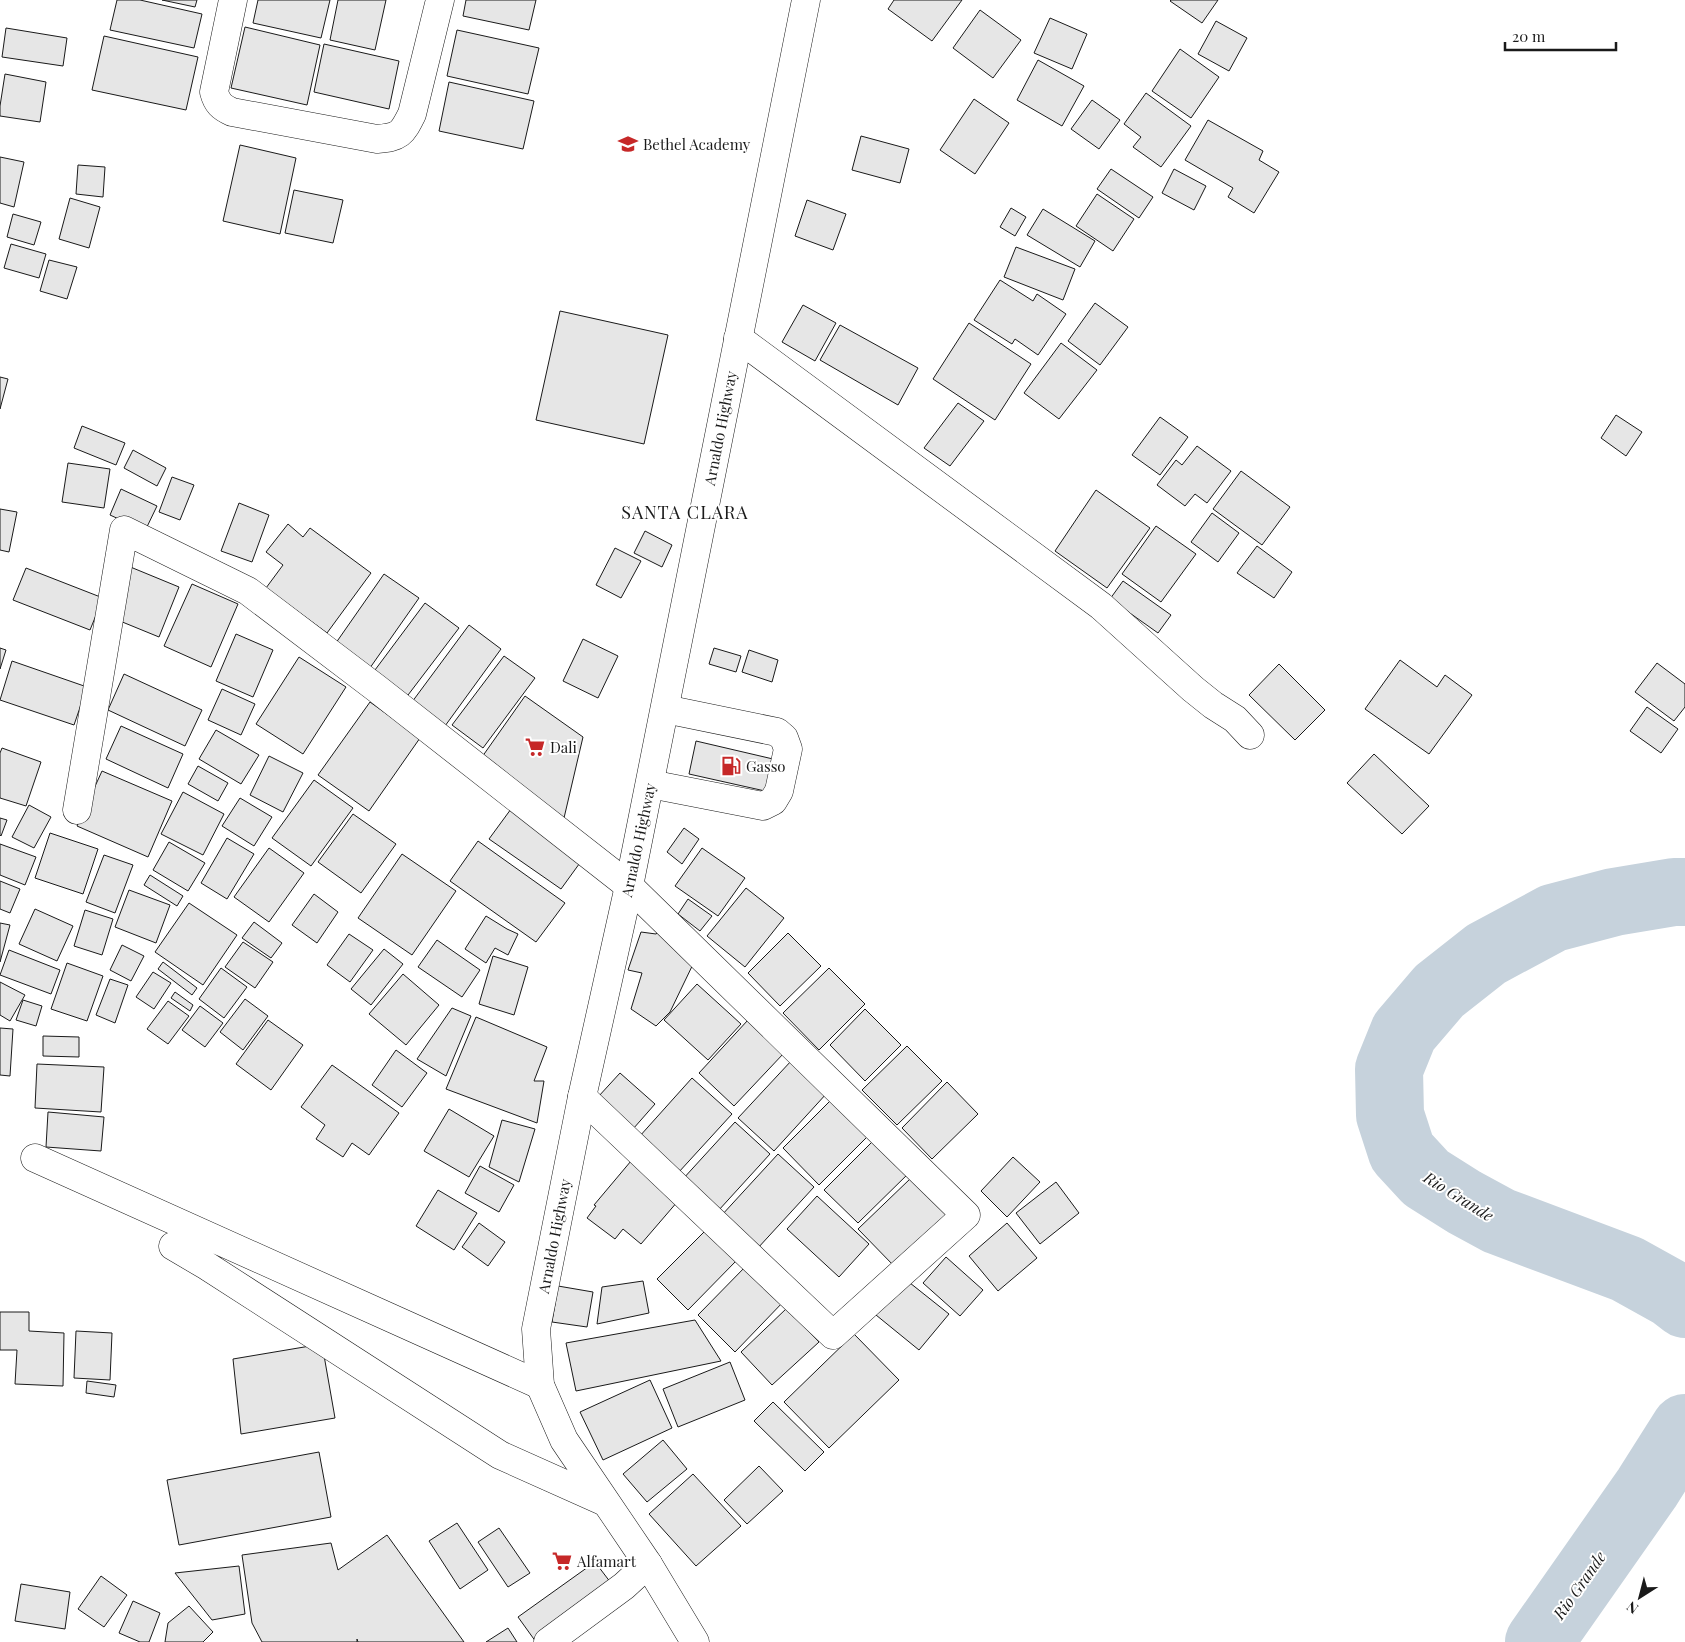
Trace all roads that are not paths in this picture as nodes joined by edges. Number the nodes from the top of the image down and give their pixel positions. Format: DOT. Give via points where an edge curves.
graph roads {
  1 [pos="232,0"];
  2 [pos="440,0"];
  3 [pos="806,0"];
  4 [pos="738,338"];
  5 [pos="664,709"];
  6 [pos="1250,735"];
  7 [pos="650,784"];
  8 [pos="77,810"];
  9 [pos="629,886"];
  10 [pos="582,1096"];
  11 [pos="35,1158"];
  12 [pos="173,1246"];
  13 [pos="540,1385"];
  14 [pos="605,1502"];
  15 [pos="648,1564"];
  16 [pos="548,1642"];
  17 [pos="695,1642"];
  1 -- 2 [label="street" via="214,92 222,108 377,139 394,138 404,129 412,114"];
  3 -- 4 [label="street, Arnaldo Highway"];
  4 -- 5 [label="street, Arnaldo Highway"];
  4 -- 6 [label="street" via="1101,606 1193,689 1235,719"];
  5 -- 7 [label="street, Arnaldo Highway"];
  5 -- 7 [label="street" via="777,732 784,738 788,749 779,791 773,802 763,806"];
  7 -- 9 [label="street, Arnaldo Highway"];
  8 -- 9 [label="street" via="124,530 248,591"];
  9 -- 10 [label="street, Arnaldo Highway"];
  9 -- 10 [label="street" via="966,1215 833,1335"];
  10 -- 13 [label="street, Arnaldo Highway" via="536,1329"];
  11 -- 13 [label="street"];
  12 -- 14 [label="street" via="500,1455"];
  13 -- 14 [label="street, Arnaldo Highway" via="564,1440"];
  14 -- 15 [label="street, Arnaldo Highway"];
  15 -- 16 [label="street" via="624,1586"];
  15 -- 17 [label="street, Arnaldo Highway"];
}
